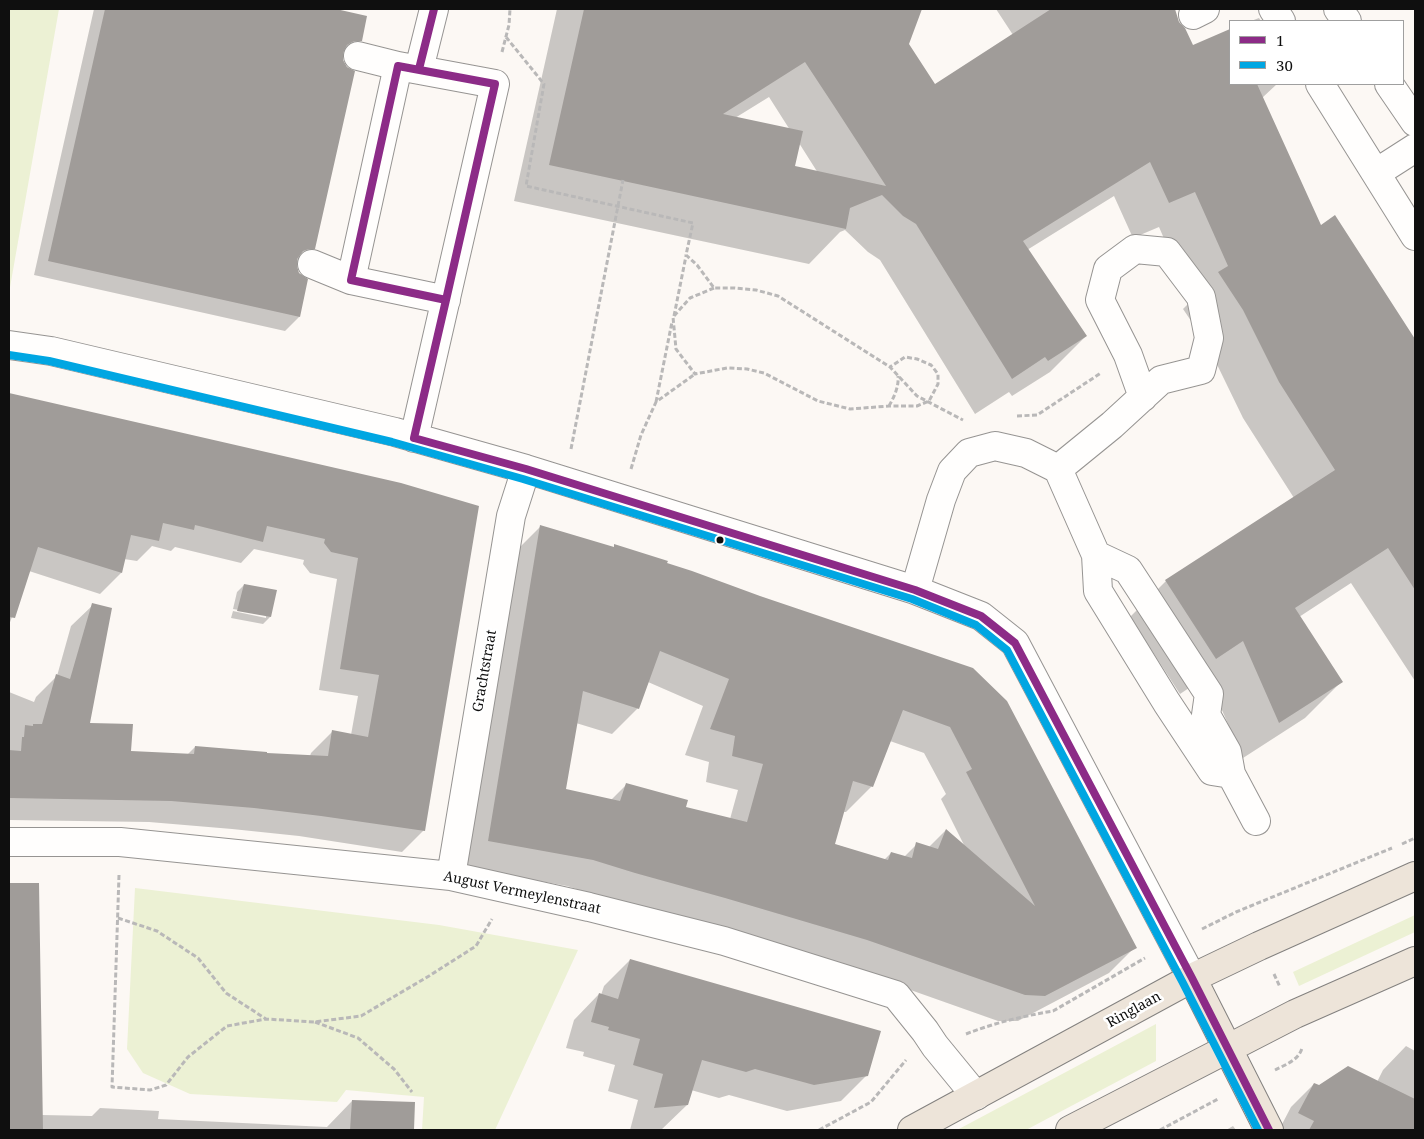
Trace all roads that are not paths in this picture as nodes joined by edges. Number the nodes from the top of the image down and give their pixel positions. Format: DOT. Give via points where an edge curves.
graph roads {
  1 [pos="434,9"];
  2 [pos="1273,9"];
  3 [pos="1338,9"];
  4 [pos="1280,20"];
  5 [pos="1345,20"];
  6 [pos="358,56"];
  7 [pos="408,67"];
  8 [pos="1321,85"];
  9 [pos="1390,85"];
  10 [pos="1415,122"];
  11 [pos="1415,148"];
  12 [pos="1376,173"];
  13 [pos="1415,236"];
  14 [pos="312,264"];
  15 [pos="351,280"];
  16 [pos="446,300"];
  17 [pos="9,345"];
  18 [pos="1143,397"];
  19 [pos="414,438"];
  20 [pos="526,469"];
  21 [pos="1058,469"];
  22 [pos="1096,555"];
  23 [pos="915,590"];
  24 [pos="1194,721"];
  25 [pos="1256,820"];
  26 [pos="9,842"];
  27 [pos="451,876"];
  28 [pos="1415,876"];
  29 [pos="1415,961"];
  30 [pos="1192,978"];
  31 [pos="1227,1050"];
  32 [pos="976,1096"];
  33 [pos="912,1130"];
  34 [pos="1070,1130"];
  35 [pos="1268,1130"];
  1 -- 7 [label="street"];
  2 -- 4 [label="street"];
  3 -- 5 [label="street"];
  6 -- 7 [label="street"];
  7 -- 15 [label="street"];
  7 -- 16 [label="street" via="495,84"];
  8 -- 12 [label="street"];
  9 -- 10 [label="street"];
  11 -- 12 [label="street"];
  12 -- 13 [label="street"];
  14 -- 15 [label="street"];
  15 -- 16 [label="street"];
  16 -- 19 [label="street"];
  17 -- 19 [label="street" via="60,353"];
  18 -- 18 [label="street" via="1161,380 1201,370 1209,338 1201,297 1167,252 1135,249 1108,268 1100,300 1128,355"];
  18 -- 21 [label="street"];
  19 -- 20 [label="street"];
  20 -- 23 [label="street"];
  20 -- 27 [label="street, Grachtstraat" via="511,516"];
  21 -- 22 [label="street"];
  21 -- 23 [label="street" via="1026,454 995,446 969,453 952,471"];
  22 -- 24 [label="street" via="1098,591"];
  22 -- 24 [label="street" via="1128,570 1209,694"];
  23 -- 30 [label="street" via="981,616 1015,643"];
  24 -- 25 [label="street" via="1212,771 1231,774"];
  26 -- 27 [label="street, August Vermeylenstraat" via="120,842"];
  27 -- 32 [label="street, August Vermeylenstraat" via="589,906 724,941 896,995"];
  28 -- 30 [label="main road, Ringlaan"];
  29 -- 31 [label="main road" via="1295,1014"];
  30 -- 31 [label="main road"];
  30 -- 32 [label="main road, Ringlaan"];
  31 -- 34 [label="main road"];
  31 -- 35 [label="main road"];
  32 -- 33 [label="main road, Ringlaan"];
}
